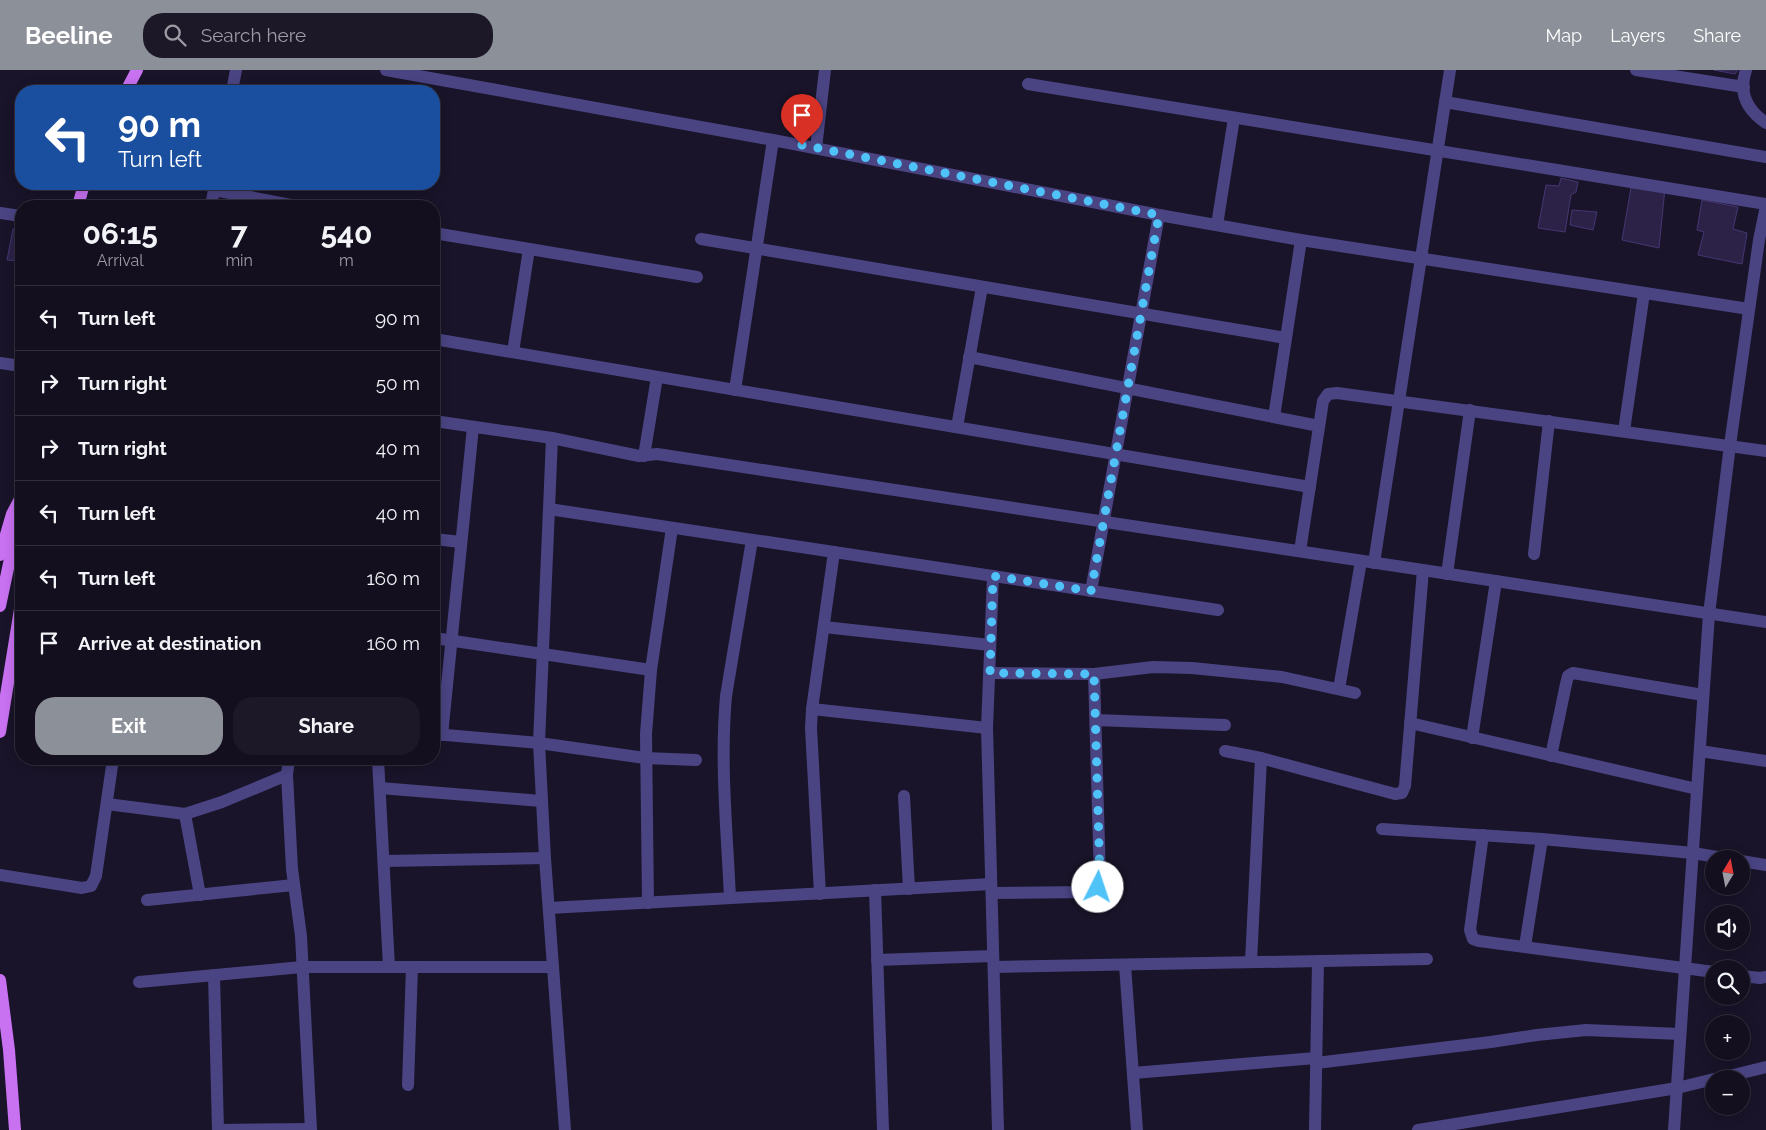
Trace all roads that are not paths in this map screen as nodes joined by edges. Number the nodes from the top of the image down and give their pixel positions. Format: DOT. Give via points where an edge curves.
graph roads {
  1 [pos="137,70"];
  2 [pos="236,70"];
  3 [pos="386,70"];
  4 [pos="825,70"];
  5 [pos="1450,70"];
  6 [pos="1636,70"];
  7 [pos="1746,70"];
  8 [pos="1028,84"];
  9 [pos="129,85"];
  10 [pos="233,85"];
  11 [pos="1744,88"];
  12 [pos="1445,102"];
  13 [pos="1234,118"];
  14 [pos="1766,123"];
  15 [pos="773,140"];
  16 [pos="816,148"];
  17 [pos="1438,151"];
  18 [pos="1766,157"];
  19 [pos="227,190"];
  20 [pos="270,200"];
  21 [pos="1766,205"];
  22 [pos="0,213"];
  23 [pos="15,215"];
  24 [pos="1159,215"];
  25 [pos="1217,226"];
  26 [pos="440,234"];
  27 [pos="701,239"];
  28 [pos="1301,240"];
  29 [pos="1763,240"];
  30 [pos="757,248"];
  31 [pos="529,249"];
  32 [pos="1421,260"];
  33 [pos="697,277"];
  34 [pos="982,286"];
  35 [pos="1644,293"];
  36 [pos="1749,309"];
  37 [pos="1142,314"];
  38 [pos="1286,338"];
  39 [pos="440,340"];
  40 [pos="513,352"];
  41 [pos="969,358"];
  42 [pos="0,363"];
  43 [pos="15,365"];
  44 [pos="657,376"];
  45 [pos="1128,389"];
  46 [pos="734,390"];
  47 [pos="1399,401"];
  48 [pos="1470,410"];
  49 [pos="1274,418"];
  50 [pos="1550,421"];
  51 [pos="440,422"];
  52 [pos="1319,426"];
  53 [pos="473,427"];
  54 [pos="957,427"];
  55 [pos="1624,431"];
  56 [pos="552,438"];
  57 [pos="1730,445"];
  58 [pos="1766,451"];
  59 [pos="1116,454"];
  60 [pos="644,456"];
  61 [pos="1310,487"];
  62 [pos="15,508"];
  63 [pos="549,510"];
  64 [pos="1104,522"];
  65 [pos="672,528"];
  66 [pos="15,535"];
  67 [pos="2,536"];
  68 [pos="440,540"];
  69 [pos="752,540"];
  70 [pos="461,542"];
  71 [pos="1300,551"];
  72 [pos="834,552"];
  73 [pos="1534,554"];
  74 [pos="0,555"];
  75 [pos="1368,562"];
  76 [pos="1423,570"];
  77 [pos="1447,574"];
  78 [pos="993,576"];
  79 [pos="1496,581"];
  80 [pos="1091,591"];
  81 [pos="0,606"];
  82 [pos="1218,610"];
  83 [pos="1709,614"];
  84 [pos="1766,622"];
  85 [pos="824,627"];
  86 [pos="440,639"];
  87 [pos="15,640"];
  88 [pos="451,641"];
  89 [pos="990,645"];
  90 [pos="543,654"];
  91 [pos="651,670"];
  92 [pos="990,673"];
  93 [pos="1094,674"];
  94 [pos="1339,690"];
  95 [pos="1355,693"];
  96 [pos="1703,695"];
  97 [pos="812,709"];
  98 [pos="440,720"];
  99 [pos="1096,720"];
  100 [pos="1410,723"];
  101 [pos="1225,725"];
  102 [pos="988,728"];
  103 [pos="0,732"];
  104 [pos="440,734"];
  105 [pos="1472,738"];
  106 [pos="539,743"];
  107 [pos="1225,751"];
  108 [pos="1700,751"];
  109 [pos="1551,756"];
  110 [pos="645,758"];
  111 [pos="1261,758"];
  112 [pos="696,760"];
  113 [pos="1766,761"];
  114 [pos="112,765"];
  115 [pos="288,765"];
  116 [pos="378,765"];
  117 [pos="287,775"];
  118 [pos="380,788"];
  119 [pos="1697,789"];
  120 [pos="904,796"];
  121 [pos="541,801"];
  122 [pos="107,804"];
  123 [pos="185,814"];
  124 [pos="1382,828"];
  125 [pos="1483,836"];
  126 [pos="1542,839"];
  127 [pos="1693,853"];
  128 [pos="1705,855"];
  129 [pos="545,858"];
  130 [pos="384,861"];
  131 [pos="1750,862"];
  132 [pos="1766,865"];
  133 [pos="0,875"];
  134 [pos="294,885"];
  135 [pos="992,888"];
  136 [pos="909,889"];
  137 [pos="875,890"];
  138 [pos="820,894"];
  139 [pos="200,895"];
  140 [pos="730,898"];
  141 [pos="147,900"];
  142 [pos="648,903"];
  143 [pos="549,908"];
  144 [pos="1525,946"];
  145 [pos="1427,959"];
  146 [pos="877,960"];
  147 [pos="993,961"];
  148 [pos="1318,961"];
  149 [pos="1251,962"];
  150 [pos="1125,964"];
  151 [pos="302,967"];
  152 [pos="389,967"];
  153 [pos="412,967"];
  154 [pos="553,967"];
  155 [pos="1685,968"];
  156 [pos="1705,971"];
  157 [pos="214,975"];
  158 [pos="1750,977"];
  159 [pos="1766,977"];
  160 [pos="0,980"];
  161 [pos="139,982"];
  162 [pos="1680,1034"];
  163 [pos="1316,1061"];
  164 [pos="1766,1067"];
  165 [pos="1750,1071"];
  166 [pos="1133,1073"];
  167 [pos="1705,1081"];
  168 [pos="408,1085"];
  169 [pos="1677,1088"];
  170 [pos="311,1129"];
  171 [pos="15,1130"];
  172 [pos="218,1130"];
  173 [pos="565,1130"];
  174 [pos="883,1130"];
  175 [pos="998,1130"];
  176 [pos="1137,1130"];
  177 [pos="1315,1130"];
  178 [pos="1418,1130"];
  179 [pos="1674,1130"];
  1 -- 9 [label="main road"];
  2 -- 10 [label="street"];
  3 -- 15 [label="street"];
  4 -- 16 [label="street"];
  5 -- 12 [label="street"];
  6 -- 11 [label="street"];
  7 -- 11 [label="street"];
  8 -- 13 [label="street"];
  11 -- 14 [label="street" via="1750,109"];
  12 -- 17 [label="street"];
  12 -- 18 [label="street"];
  13 -- 17 [label="street"];
  13 -- 25 [label="street"];
  15 -- 16 [label="street"];
  15 -- 30 [label="street"];
  16 -- 24 [label="street"];
  17 -- 21 [label="street"];
  17 -- 32 [label="street"];
  19 -- 20 [label="street"];
  21 -- 29 [label="street"];
  22 -- 23 [label="street"];
  24 -- 25 [label="street"];
  24 -- 37 [label="street"];
  25 -- 28 [label="street"];
  26 -- 31 [label="street"];
  27 -- 30 [label="street"];
  28 -- 32 [label="street"];
  28 -- 38 [label="street"];
  29 -- 36 [label="street"];
  30 -- 34 [label="street"];
  30 -- 46 [label="street"];
  31 -- 33 [label="street"];
  31 -- 40 [label="street"];
  32 -- 35 [label="street"];
  32 -- 47 [label="street"];
  34 -- 37 [label="street"];
  34 -- 41 [label="street"];
  35 -- 36 [label="street"];
  35 -- 55 [label="street"];
  36 -- 57 [label="street"];
  37 -- 38 [label="street"];
  37 -- 45 [label="street"];
  38 -- 49 [label="street"];
  39 -- 40 [label="street"];
  40 -- 44 [label="street"];
  41 -- 45 [label="street"];
  41 -- 54 [label="street"];
  42 -- 43 [label="street"];
  44 -- 46 [label="street"];
  44 -- 60 [label="street"];
  45 -- 49 [label="street"];
  45 -- 59 [label="street"];
  46 -- 54 [label="street"];
  47 -- 48 [label="street"];
  47 -- 52 [label="street" via="1328,394 1323,401"];
  47 -- 75 [label="street"];
  48 -- 50 [label="street"];
  48 -- 77 [label="street"];
  49 -- 52 [label="street"];
  50 -- 55 [label="street"];
  50 -- 73 [label="street"];
  51 -- 53 [label="street"];
  52 -- 61 [label="street"];
  53 -- 56 [label="street"];
  53 -- 70 [label="street"];
  54 -- 59 [label="street"];
  55 -- 57 [label="street"];
  56 -- 60 [label="street"];
  56 -- 63 [label="street"];
  57 -- 58 [label="street"];
  57 -- 83 [label="street"];
  59 -- 61 [label="street"];
  59 -- 64 [label="street"];
  60 -- 64 [label="street" via="667,455"];
  61 -- 71 [label="street"];
  62 -- 67 [label="main road"];
  63 -- 65 [label="street"];
  63 -- 90 [label="street"];
  64 -- 71 [label="street"];
  64 -- 80 [label="street"];
  65 -- 69 [label="street"];
  65 -- 91 [label="street"];
  66 -- 81 [label="main road"];
  67 -- 74 [label="main road"];
  68 -- 70 [label="street"];
  69 -- 72 [label="street"];
  69 -- 140 [label="street" via="724,720"];
  70 -- 88 [label="street"];
  71 -- 75 [label="street"];
  72 -- 78 [label="street"];
  72 -- 85 [label="street"];
  75 -- 76 [label="street"];
  75 -- 94 [label="street"];
  76 -- 77 [label="street"];
  76 -- 100 [label="street"];
  77 -- 79 [label="street"];
  78 -- 80 [label="street"];
  78 -- 89 [label="street"];
  79 -- 83 [label="street"];
  79 -- 105 [label="street"];
  80 -- 82 [label="street"];
  83 -- 84 [label="street"];
  83 -- 96 [label="street"];
  85 -- 89 [label="street"];
  85 -- 97 [label="street"];
  86 -- 88 [label="street"];
  87 -- 103 [label="main road"];
  88 -- 90 [label="street"];
  88 -- 98 [label="street"];
  89 -- 92 [label="street"];
  90 -- 91 [label="street"];
  90 -- 106 [label="street"];
  91 -- 110 [label="street"];
  92 -- 93 [label="street"];
  92 -- 102 [label="street"];
  93 -- 94 [label="street" via="1153,667 1192,668 1282,677"];
  93 -- 99 [label="street"];
  94 -- 95 [label="street"];
  96 -- 108 [label="street"];
  96 -- 109 [label="street" via="1573,673 1568,676"];
  97 -- 102 [label="street"];
  97 -- 138 [label="street"];
  99 -- 101 [label="street"];
  99 -- 135 [label="street" via="1098,887 1092,892"];
  100 -- 105 [label="street"];
  100 -- 111 [label="street" via="1405,786 1402,792 1395,794"];
  102 -- 135 [label="street"];
  104 -- 106 [label="street"];
  105 -- 109 [label="street"];
  106 -- 110 [label="street"];
  106 -- 121 [label="street"];
  107 -- 111 [label="street"];
  108 -- 113 [label="street"];
  108 -- 119 [label="street"];
  109 -- 119 [label="street"];
  110 -- 112 [label="street"];
  110 -- 142 [label="street"];
  111 -- 149 [label="street"];
  114 -- 122 [label="street"];
  115 -- 117 [label="street"];
  116 -- 118 [label="street"];
  117 -- 123 [label="street"];
  117 -- 134 [label="street"];
  118 -- 121 [label="street"];
  118 -- 130 [label="street"];
  119 -- 127 [label="street"];
  120 -- 136 [label="street"];
  121 -- 129 [label="street"];
  122 -- 123 [label="street"];
  122 -- 133 [label="street" via="96,876 91,886 82,888"];
  123 -- 139 [label="street"];
  124 -- 125 [label="street"];
  125 -- 126 [label="street"];
  125 -- 144 [label="street" via="1470,930 1473,939"];
  126 -- 127 [label="street"];
  126 -- 144 [label="street"];
  127 -- 128 [label="street"];
  127 -- 155 [label="street"];
  129 -- 130 [label="street"];
  129 -- 143 [label="street"];
  130 -- 152 [label="street"];
  131 -- 132 [label="street"];
  134 -- 139 [label="street"];
  134 -- 151 [label="street"];
  135 -- 136 [label="street"];
  135 -- 147 [label="street"];
  136 -- 137 [label="street"];
  137 -- 138 [label="street"];
  137 -- 146 [label="street"];
  138 -- 140 [label="street"];
  139 -- 141 [label="street"];
  140 -- 142 [label="street"];
  142 -- 143 [label="street"];
  143 -- 154 [label="street"];
  144 -- 155 [label="street"];
  145 -- 148 [label="street"];
  146 -- 147 [label="street"];
  146 -- 174 [label="street"];
  147 -- 150 [label="street"];
  147 -- 175 [label="street"];
  148 -- 149 [label="street"];
  148 -- 163 [label="street"];
  149 -- 150 [label="street"];
  150 -- 166 [label="street"];
  151 -- 152 [label="street"];
  151 -- 157 [label="street"];
  151 -- 170 [label="street"];
  152 -- 153 [label="street"];
  153 -- 154 [label="street"];
  153 -- 168 [label="street"];
  154 -- 173 [label="street"];
  155 -- 156 [label="street"];
  155 -- 162 [label="street"];
  157 -- 161 [label="street"];
  157 -- 172 [label="street"];
  158 -- 159 [label="street"];
  160 -- 171 [label="main road"];
  162 -- 163 [label="street" via="1586,1030"];
  162 -- 169 [label="street"];
  163 -- 166 [label="street"];
  163 -- 177 [label="street"];
  164 -- 165 [label="street"];
  166 -- 176 [label="street"];
  167 -- 169 [label="street"];
  169 -- 178 [label="street"];
  169 -- 179 [label="street"];
  170 -- 172 [label="street"];
}
